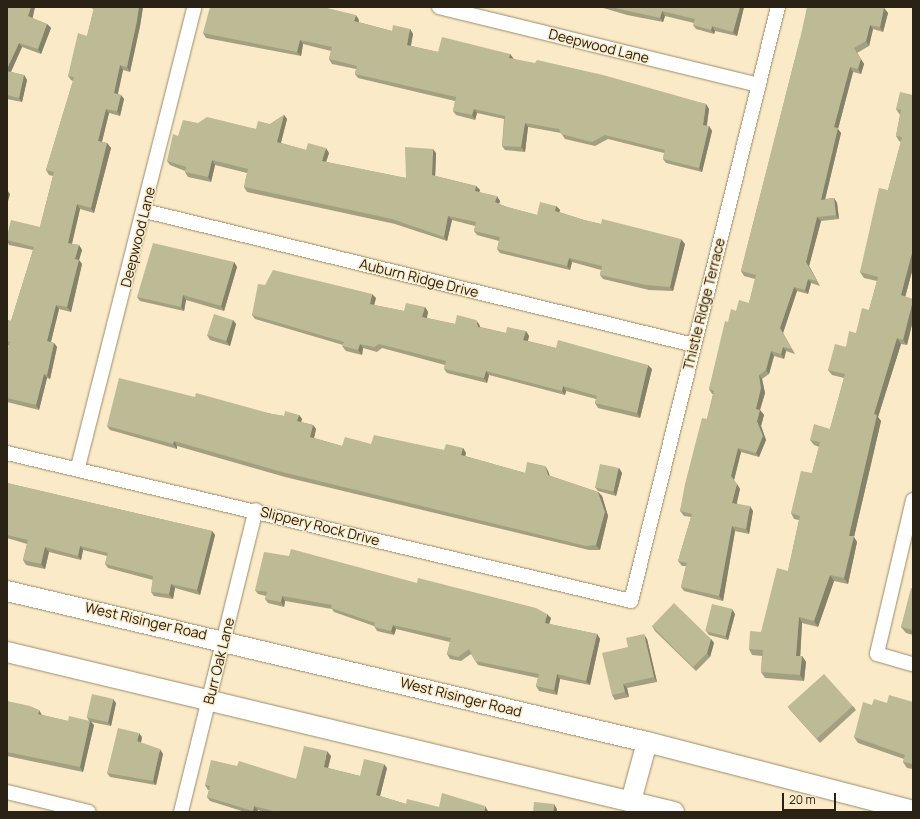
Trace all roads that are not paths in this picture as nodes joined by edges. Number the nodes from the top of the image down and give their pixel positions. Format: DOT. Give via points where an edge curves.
graph roads {
  1 [pos="194,7"];
  2 [pos="438,7"];
  3 [pos="778,7"];
  4 [pos="758,85"];
  5 [pos="145,211"];
  6 [pos="694,345"];
  7 [pos="7,453"];
  8 [pos="78,467"];
  9 [pos="913,500"];
  10 [pos="256,510"];
  11 [pos="7,591"];
  12 [pos="631,601"];
  13 [pos="225,640"];
  14 [pos="7,652"];
  15 [pos="913,664"];
  16 [pos="209,701"];
  17 [pos="647,742"];
  18 [pos="7,792"];
  19 [pos="631,801"];
  20 [pos="913,811"];
  21 [pos="89,812"];
  22 [pos="181,812"];
  23 [pos="674,812"];
  1 -- 5 [label="street, Deepwood Lane"];
  2 -- 4 [label="street, Deepwood Lane"];
  3 -- 4 [label="street, Thistle Ridge Terrace"];
  4 -- 6 [label="street, Thistle Ridge Terrace"];
  5 -- 6 [label="street, Auburn Ridge Drive"];
  5 -- 8 [label="street, Deepwood Lane"];
  6 -- 12 [label="street, Thistle Ridge Terrace"];
  7 -- 8 [label="street, Slippery Rock Drive"];
  8 -- 10 [label="street, Slippery Rock Drive"];
  9 -- 15 [label="street" via="877,654"];
  10 -- 12 [label="street, Slippery Rock Drive"];
  10 -- 13 [label="street, Burr Oak Lane"];
  11 -- 13 [label="main road, West Risinger Road"];
  13 -- 16 [label="street, Burr Oak Lane"];
  13 -- 17 [label="main road, West Risinger Road"];
  14 -- 16 [label="main road"];
  16 -- 19 [label="main road"];
  16 -- 22 [label="street, Burr Oak Lane"];
  17 -- 19 [label="main road"];
  17 -- 20 [label="main road, West Risinger Road"];
  18 -- 21 [label="street"];
  19 -- 23 [label="main road"];
}
